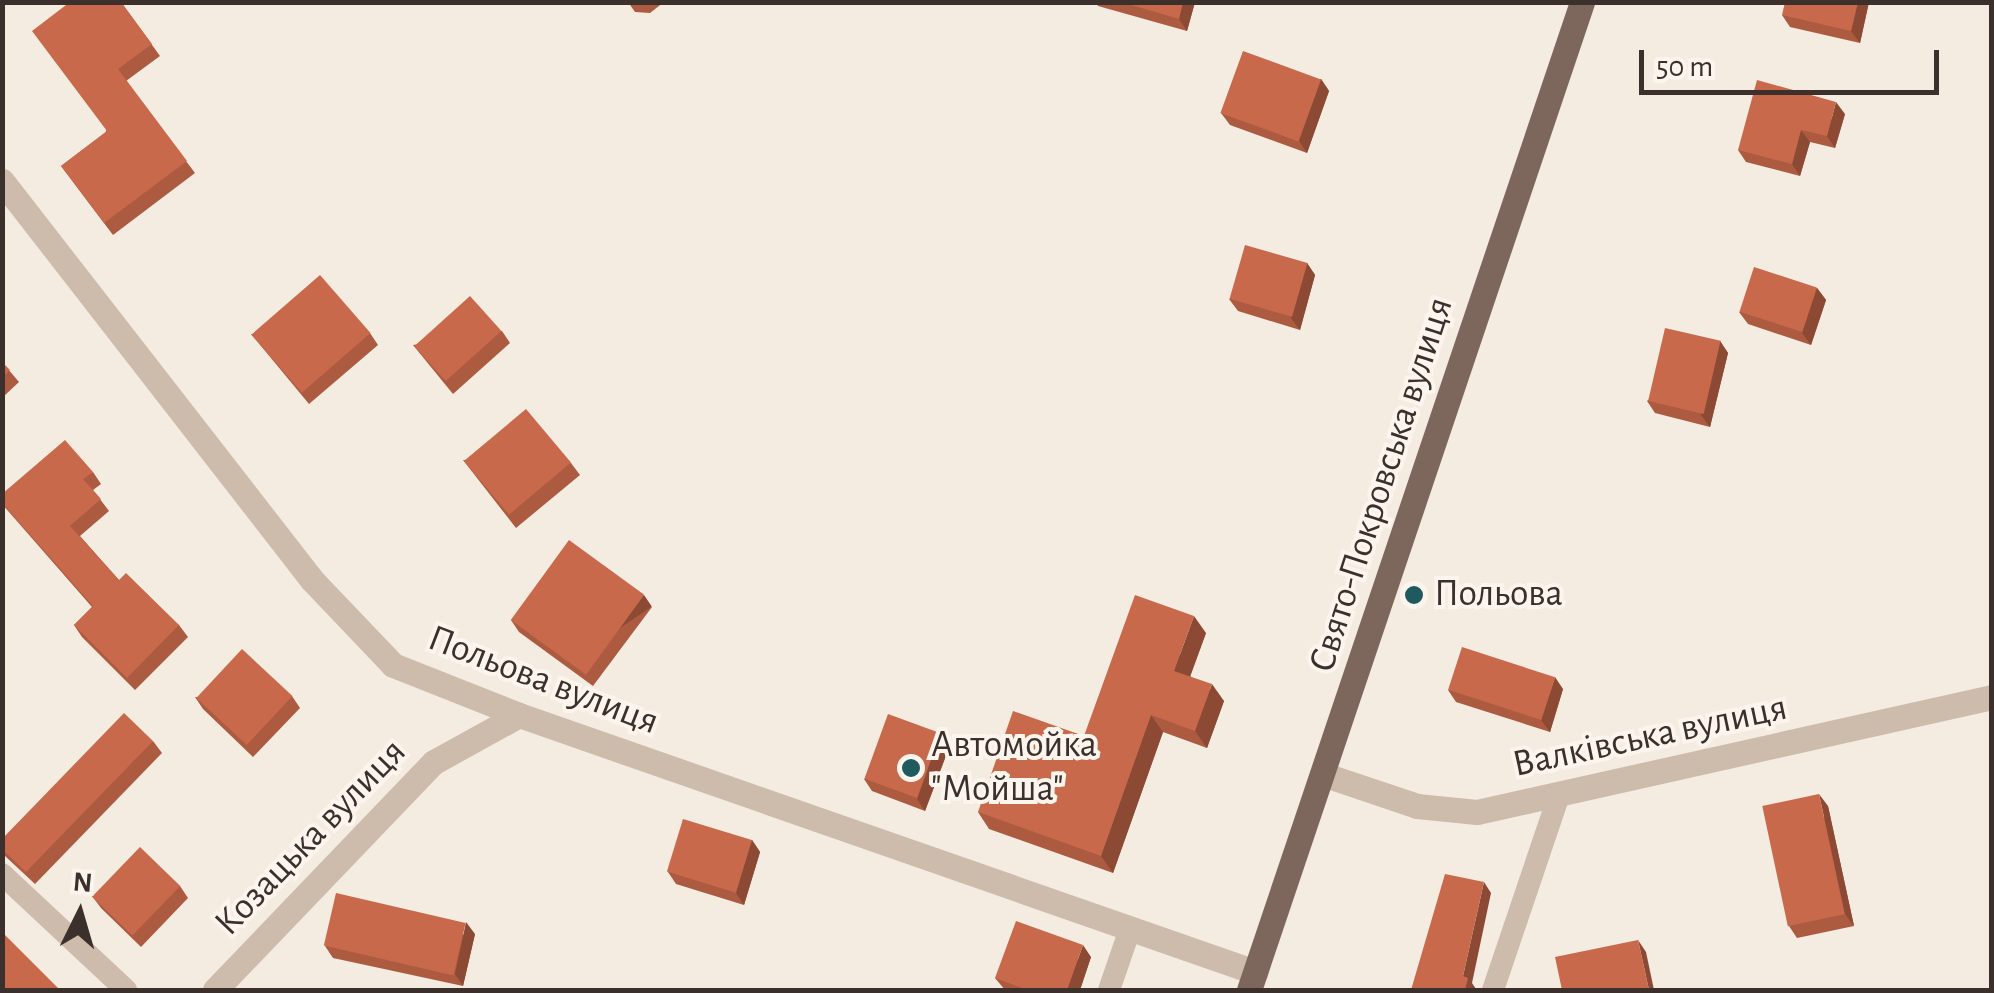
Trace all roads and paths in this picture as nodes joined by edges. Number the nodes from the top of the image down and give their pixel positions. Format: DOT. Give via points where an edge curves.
graph roads {
  1 [pos="1582,2"];
  2 [pos="2,181"];
  3 [pos="1992,698"];
  4 [pos="518,716"];
  5 [pos="1325,775"];
  6 [pos="1558,798"];
  7 [pos="2,874"];
  8 [pos="1130,929"];
  9 [pos="1252,981"];
  10 [pos="126,990"];
  11 [pos="215,990"];
  12 [pos="1109,990"];
  13 [pos="1493,990"];
  1 -- 5 [label="main road, Свято-Покровська вулиця"];
  2 -- 4 [label="street, Польова вулиця" via="312,580 393,665"];
  3 -- 6 [label="street, Валківська вулиця"];
  4 -- 8 [label="street, Польова вулиця"];
  4 -- 11 [label="street, Козацька вулиця" via="434,762"];
  5 -- 6 [label="street, Валківська вулиця" via="1417,806 1477,812"];
  5 -- 9 [label="main road, Свято-Покровська вулиця"];
  6 -- 13 [label="lane"];
  7 -- 10 [label="lane"];
  8 -- 9 [label="street, Польова вулиця"];
  8 -- 12 [label="lane"];
}
